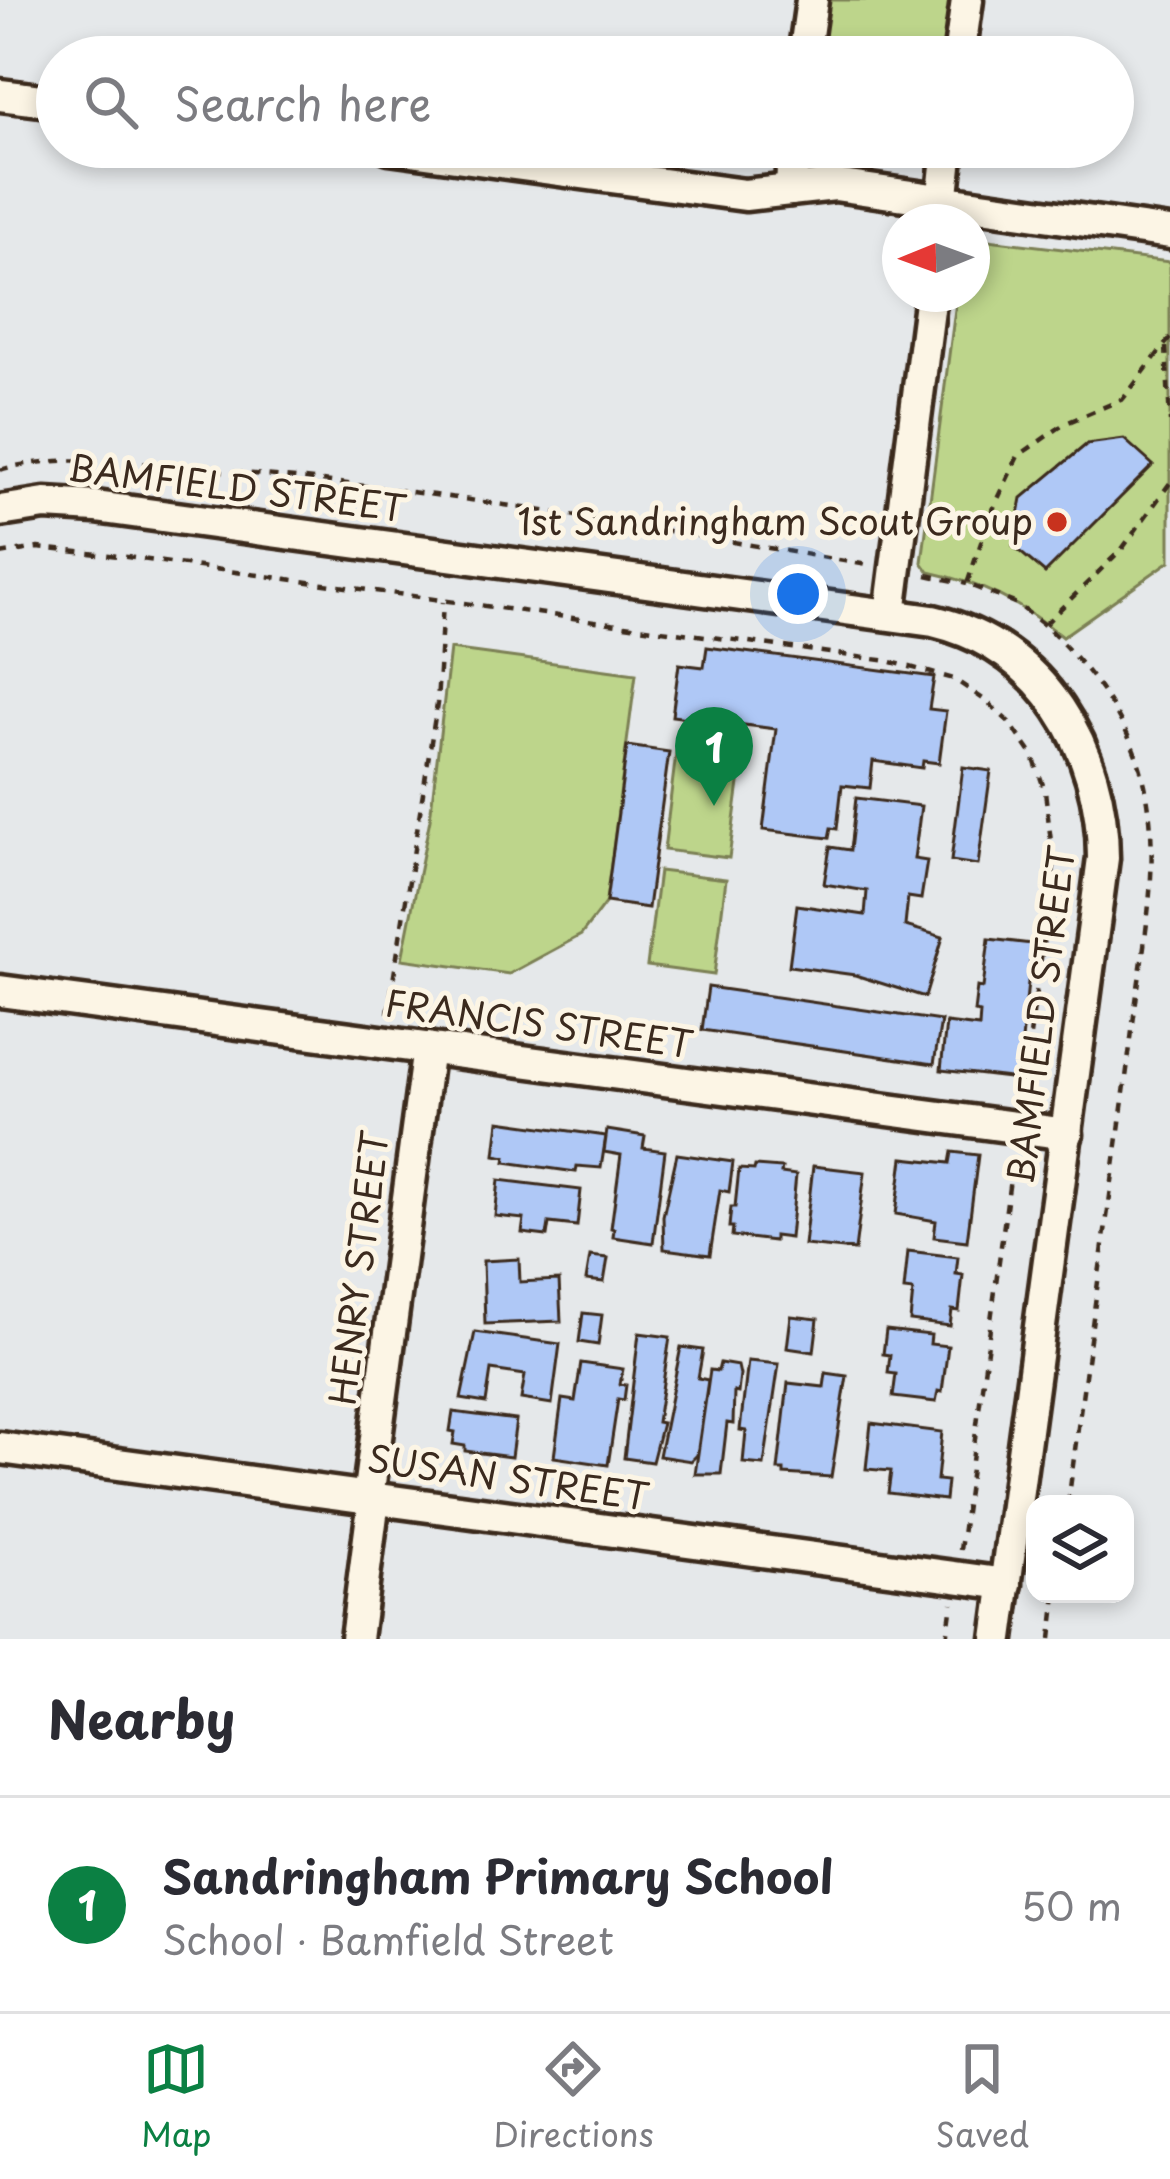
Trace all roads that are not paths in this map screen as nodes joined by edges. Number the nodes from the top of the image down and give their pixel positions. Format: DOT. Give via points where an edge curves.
graph roads {
  1 [pos="812,0"];
  2 [pos="967,0"];
  3 [pos="808,36"];
  4 [pos="962,36"];
  5 [pos="0,94"];
  6 [pos="36,99"];
  7 [pos="545,168"];
  8 [pos="792,168"];
  9 [pos="946,168"];
  10 [pos="791,190"];
  11 [pos="910,204"];
  12 [pos="942,204"];
  13 [pos="990,216"];
  14 [pos="1170,233"];
  15 [pos="930,312"];
  16 [pos="2,512"];
  17 [pos="890,614"];
  18 [pos="0,991"];
  19 [pos="428,1048"];
  20 [pos="1067,1134"];
  21 [pos="0,1448"];
  22 [pos="371,1498"];
  23 [pos="1006,1584"];
  24 [pos="356,1639"];
  25 [pos="998,1639"];
  1 -- 3 [label="street"];
  2 -- 4 [label="street"];
  5 -- 6 [label="street"];
  7 -- 10 [label="street" via="745,195"];
  8 -- 10 [label="street"];
  9 -- 12 [label="street"];
  10 -- 11 [label="street" via="835,185"];
  13 -- 14 [label="street"];
  15 -- 17 [label="street"];
  16 -- 17 [label="street, BAMFIELD STREET" via="96,507"];
  17 -- 20 [label="street, BAMFIELD STREET" via="958,626 1013,658 1055,703 1091,766 1103,858"];
  18 -- 19 [label="street, FRANCIS STREET"];
  19 -- 20 [label="street, FRANCIS STREET"];
  19 -- 22 [label="street, HENRY STREET"];
  20 -- 23 [label="street, BAMFIELD STREET"];
  21 -- 22 [label="street, SUSAN STREET"];
  22 -- 23 [label="street, SUSAN STREET"];
  22 -- 24 [label="street, HENRY STREET"];
  23 -- 25 [label="street, BAMFIELD STREET"];
}
